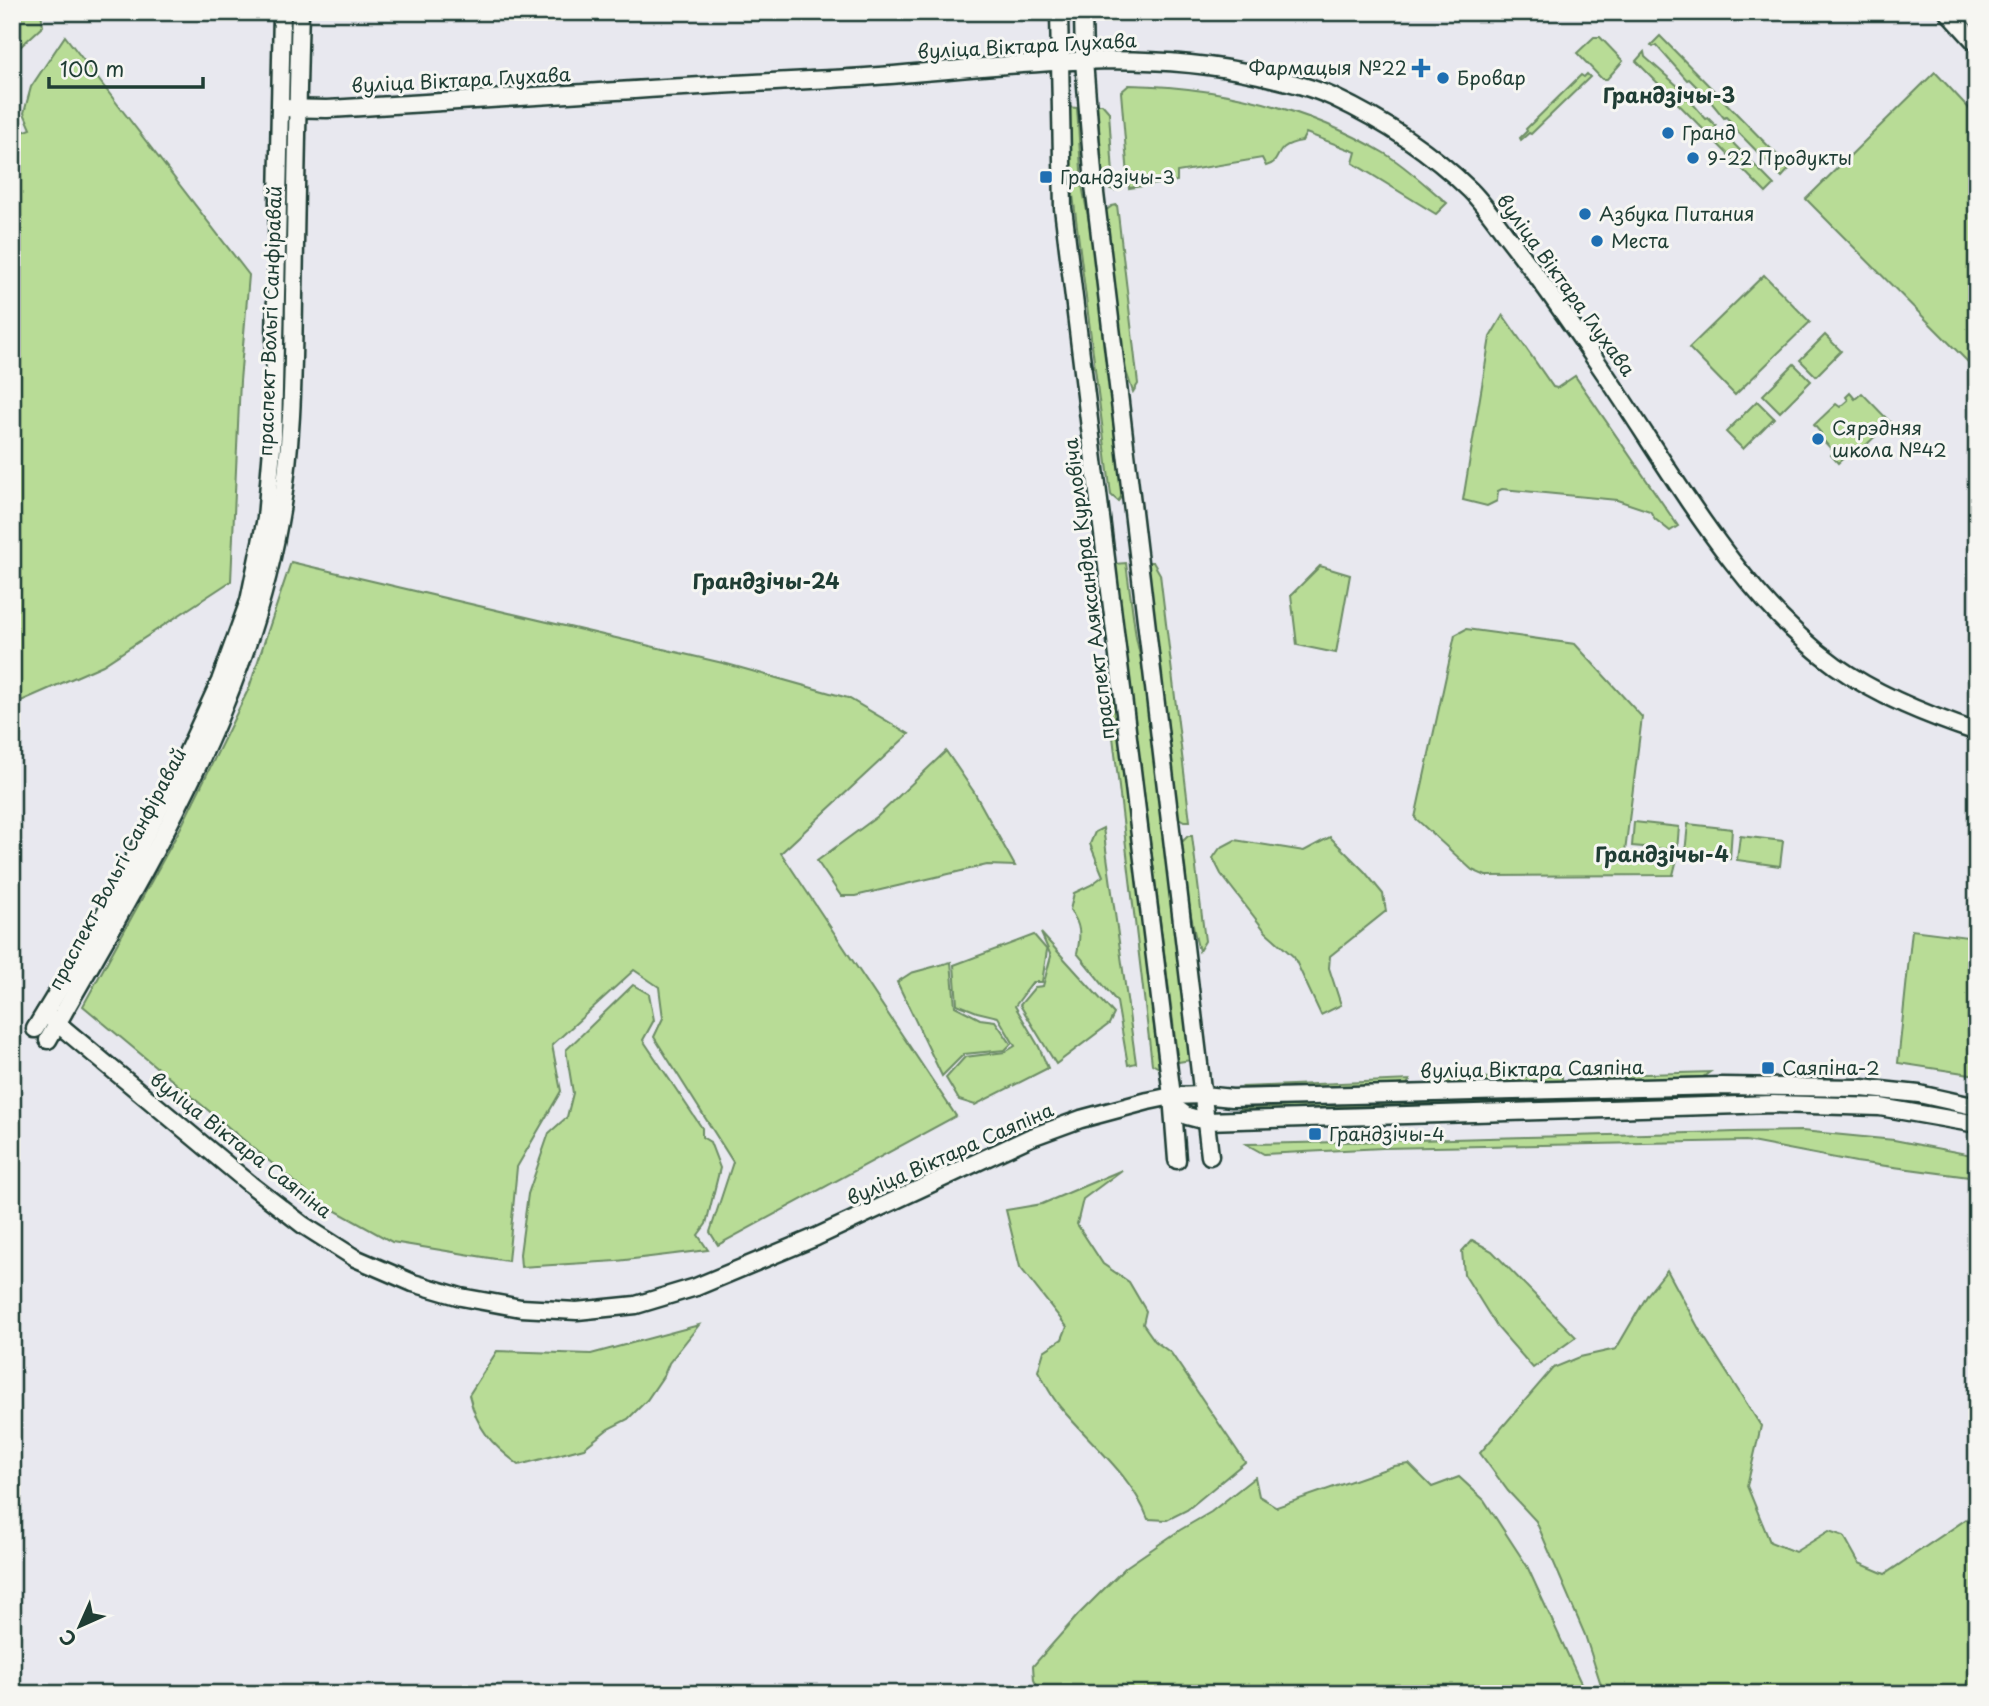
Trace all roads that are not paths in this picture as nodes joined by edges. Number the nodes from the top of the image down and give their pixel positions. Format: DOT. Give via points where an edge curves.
graph roads {
  1 [pos="282,12"];
  2 [pos="300,12"];
  3 [pos="1059,12"];
  4 [pos="1083,12"];
  5 [pos="1948,12"];
  6 [pos="1970,12"];
  7 [pos="1977,19"];
  8 [pos="1977,44"];
  9 [pos="1059,61"];
  10 [pos="1084,61"];
  11 [pos="281,108"];
  12 [pos="299,109"];
  13 [pos="1133,521"];
  14 [pos="1102,524"];
  15 [pos="253,607"];
  16 [pos="1977,733"];
  17 [pos="51,1018"];
  18 [pos="41,1034"];
  19 [pos="1861,1088"];
  20 [pos="1203,1095"];
  21 [pos="1173,1101"];
  22 [pos="1859,1106"];
  23 [pos="1977,1107"];
  24 [pos="1206,1121"];
  25 [pos="1977,1124"];
  26 [pos="1210,1157"];
  27 [pos="1177,1160"];
  1 -- 11 [label="street, праспект Вольгі Санфіравай"];
  2 -- 12 [label="street, праспект Вольгі Санфіравай"];
  3 -- 9 [label="street, праспект Аляксандра Курловіча"];
  4 -- 10 [label="street"];
  5 -- 8 [label="street"];
  6 -- 7 [label="street"];
  9 -- 10 [label="street, вуліца Віктара Глухава"];
  9 -- 12 [label="street, вуліца Віктара Глухава" via="833,79"];
  9 -- 14 [label="street, праспект Аляксандра Курловіча" via="1063,208"];
  10 -- 13 [label="street"];
  10 -- 16 [label="street, вуліца Віктара Глухава" via="1164,61 1216,67 1311,89 1365,114 1447,170 1481,202 1523,256 1735,565 1769,606 1840,669 1906,705"];
  11 -- 12 [label="street, вуліца Віктара Глухава"];
  11 -- 15 [label="street, праспект Вольгі Санфіравай" via="273,436"];
  12 -- 15 [label="street, праспект Вольгі Санфіравай" via="288,444 279,521"];
  13 -- 14 [label="street"];
  13 -- 20 [label="street"];
  14 -- 21 [label="street, праспект Аляксандра Курловіча"];
  15 -- 17 [label="street, праспект Вольгі Санфіравай" via="236,678 191,782 119,919"];
  17 -- 18 [label="street, праспект Вольгі Санфіравай"];
  17 -- 21 [label="street, вуліца Віктара Саяпіна" via="250,1184 355,1258 413,1283 521,1308 577,1311 636,1305 696,1287 1029,1138 1081,1119"];
  19 -- 20 [label="street, вуліца Віктара Саяпіна"];
  19 -- 22 [label="street"];
  19 -- 23 [label="street, вуліца Віктара Саяпіна"];
  20 -- 21 [label="street, вуліца Віктара Саяпіна"];
  20 -- 24 [label="street"];
  21 -- 24 [label="street, вуліца Віктара Саяпіна" via="1187,1116"];
  21 -- 27 [label="street, праспект Аляксандра Курловіча"];
  22 -- 24 [label="street, вуліца Віктара Саяпіна" via="1720,1105"];
  22 -- 25 [label="street, вуліца Віктара Саяпіна"];
  24 -- 26 [label="street"];
}
